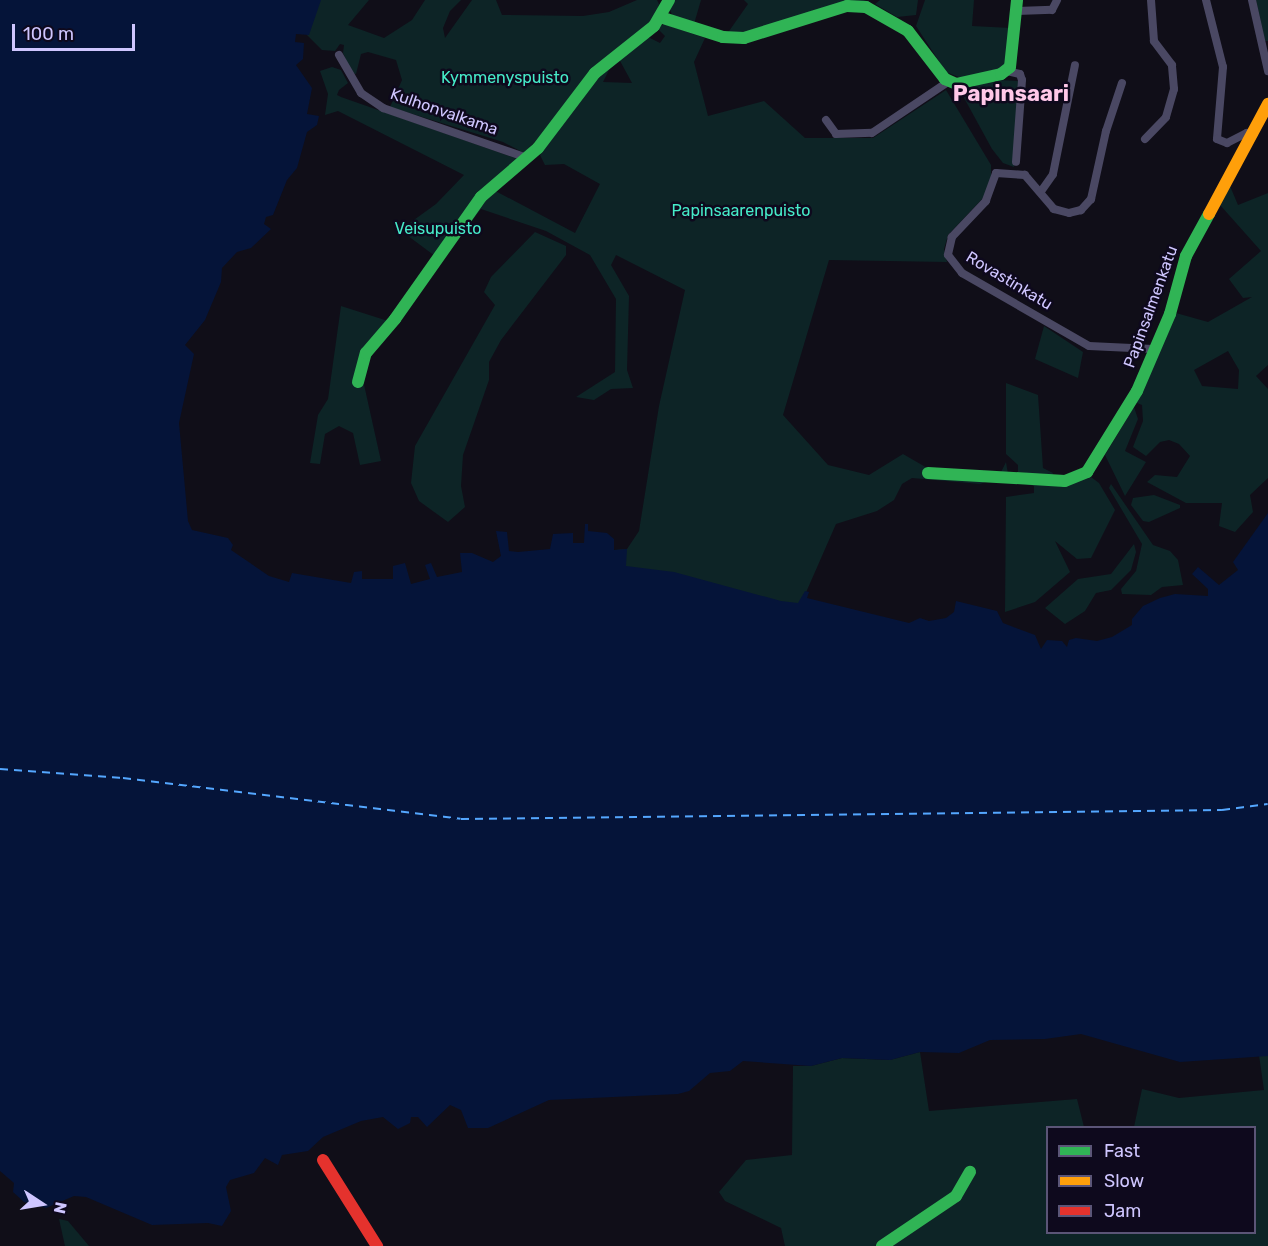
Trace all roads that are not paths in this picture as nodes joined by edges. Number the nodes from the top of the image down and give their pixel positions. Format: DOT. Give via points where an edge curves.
graph roads {
  1 [pos="1058,0"];
  2 [pos="1151,0"];
  3 [pos="1206,0"];
  4 [pos="1252,0"];
  5 [pos="667,1"];
  6 [pos="1017,5"];
  7 [pos="660,17"];
  8 [pos="339,55"];
  9 [pos="1075,65"];
  10 [pos="1007,70"];
  11 [pos="1268,71"];
  12 [pos="952,83"];
  13 [pos="1122,83"];
  14 [pos="1268,104"];
  15 [pos="826,120"];
  16 [pos="1254,134"];
  17 [pos="1145,139"];
  18 [pos="527,158"];
  19 [pos="1016,162"];
  20 [pos="1042,190"];
  21 [pos="1153,349"];
  22 [pos="358,382"];
  23 [pos="928,473"];
  24 [pos="323,1160"];
  25 [pos="970,1172"];
  26 [pos="377,1246"];
  27 [pos="882,1246"];
  1 -- 6 [label="street" via="1052,10"];
  2 -- 17 [label="street" via="1154,41 1172,64 1174,89 1166,117"];
  3 -- 16 [label="street" via="1222,67 1217,139 1227,143 1247,133"];
  4 -- 11 [label="street"];
  5 -- 7 [label="street"];
  6 -- 10 [label="street" via="1013,60"];
  7 -- 12 [label="street" via="723,37 744,38 847,6 870,8 908,31"];
  7 -- 18 [label="street" via="635,44 595,73"];
  8 -- 18 [label="street, Kulhonvalkama" via="361,93 383,108"];
  9 -- 20 [label="street" via="1053,174"];
  10 -- 12 [label="street"];
  10 -- 19 [label="street" via="1020,74 1022,80"];
  12 -- 15 [label="street" via="872,133 836,134"];
  13 -- 20 [label="street" via="1106,131 1091,199 1081,210 1062,212 1052,206"];
  14 -- 16 [label="street, Papinsalmenkatu"];
  16 -- 21 [label="street, Papinsalmenkatu" via="1193,242 1170,314"];
  18 -- 22 [label="street" via="482,197 395,320 366,353"];
  20 -- 21 [label="street, Rovastinkatu" via="1025,175 996,173 986,201 952,237 948,255 954,267 1089,346"];
  21 -- 23 [label="street, Papinsalmenkatu" via="1121,420 1082,477 1065,481"];
  24 -- 26 [label="street"];
  25 -- 27 [label="street" via="956,1196"];
}
